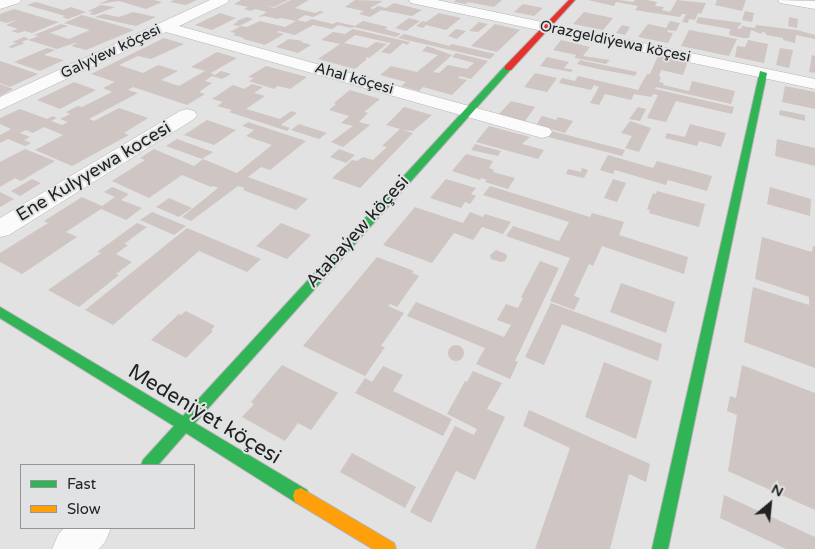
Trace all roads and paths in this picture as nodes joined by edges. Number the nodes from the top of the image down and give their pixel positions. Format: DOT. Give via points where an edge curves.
graph roads {
  1 [pos="14,0"];
  2 [pos="222,0"];
  3 [pos="416,0"];
  4 [pos="572,0"];
  5 [pos="785,0"];
  6 [pos="0,5"];
  7 [pos="815,5"];
  8 [pos="165,27"];
  9 [pos="547,27"];
  10 [pos="763,73"];
  11 [pos="815,84"];
  12 [pos="0,104"];
  13 [pos="467,111"];
  14 [pos="187,115"];
  15 [pos="542,132"];
  16 [pos="0,229"];
  17 [pos="0,312"];
  18 [pos="183,426"];
  19 [pos="149,464"];
  20 [pos="91,529"];
  21 [pos="72,549"];
  22 [pos="388,549"];
  23 [pos="660,549"];
  1 -- 6 [label="street"];
  2 -- 8 [label="street, Galyýew köçesi"];
  3 -- 9 [label="street, Orazgeldiýewa köçesi"];
  4 -- 9 [label="street, Atabaýew köçesi"];
  5 -- 7 [label="street"];
  8 -- 12 [label="street, Galyýew köçesi"];
  8 -- 13 [label="street, Ahal köçesi"];
  9 -- 10 [label="street, Orazgeldiýewa köçesi"];
  9 -- 13 [label="street, Atabaýew köçesi"];
  10 -- 11 [label="street, Orazgeldiýewa köçesi"];
  10 -- 23 [label="street"];
  13 -- 15 [label="street, Ahal köçesi"];
  13 -- 18 [label="street, Atabaýew köçesi"];
  14 -- 16 [label="street, Ene Kulyyewa kocesi"];
  17 -- 18 [label="street, Medeniýet köçesi"];
  18 -- 19 [label="street, Atabaýew köçesi"];
  18 -- 22 [label="street, Medeniýet köçesi"];
  20 -- 21 [label="street"];
}
